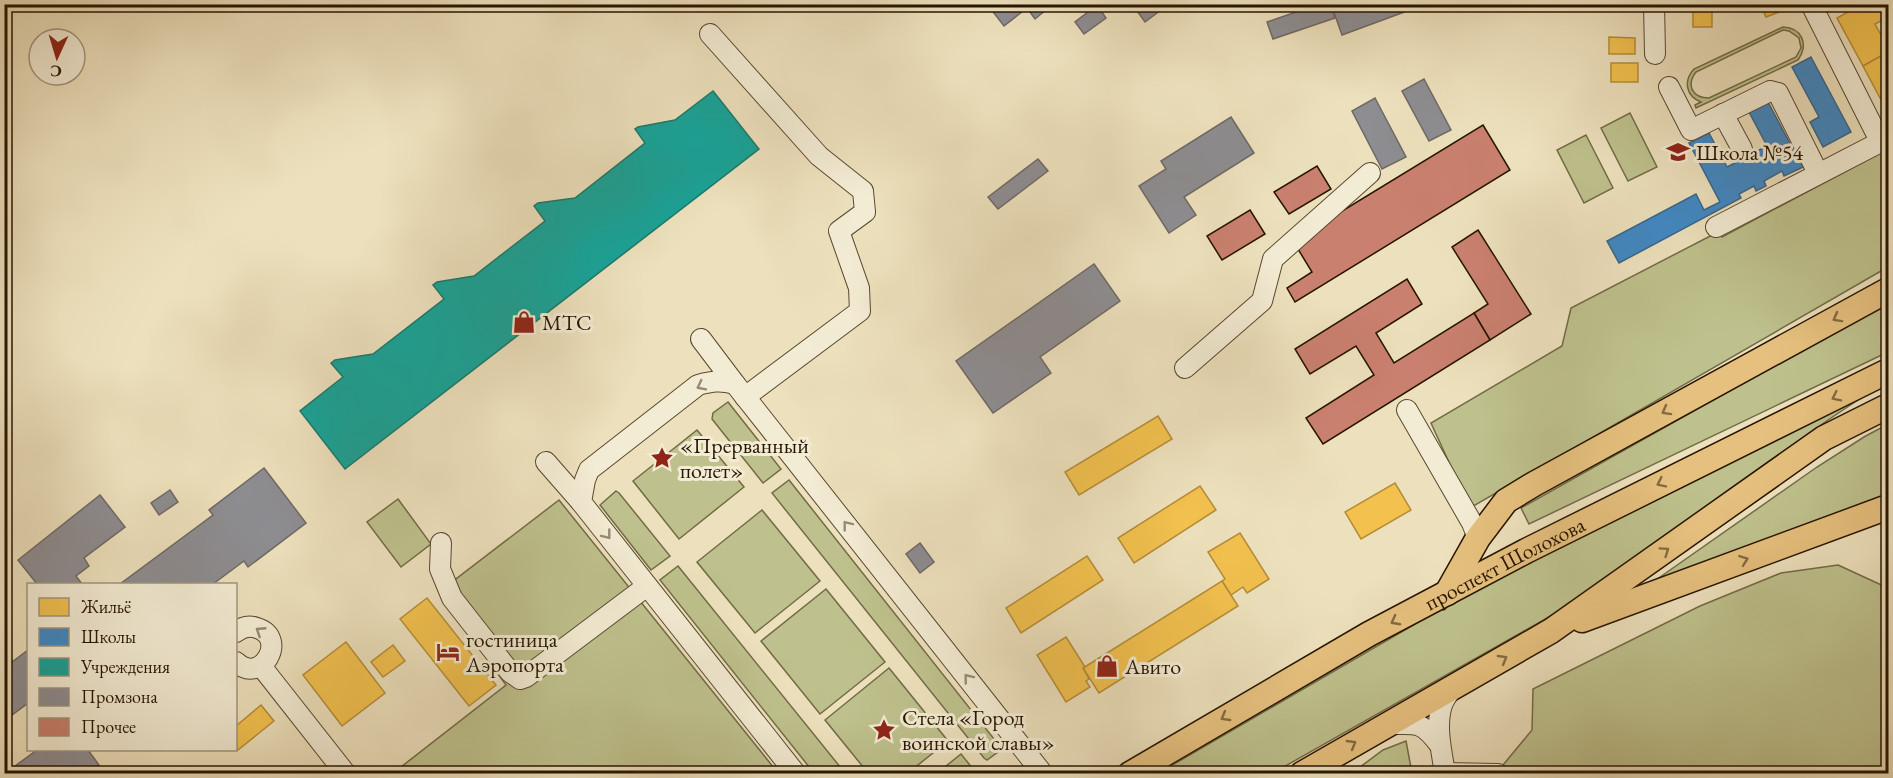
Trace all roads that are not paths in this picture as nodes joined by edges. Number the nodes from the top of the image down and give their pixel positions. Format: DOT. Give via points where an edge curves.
graph roads {
  1 [pos="1654,4"];
  2 [pos="1811,4"];
  3 [pos="710,34"];
  4 [pos="1655,54"];
  5 [pos="1669,87"];
  6 [pos="1723,114"];
  7 [pos="1884,140"];
  8 [pos="1742,149"];
  9 [pos="1370,173"];
  10 [pos="1818,173"];
  11 [pos="1716,227"];
  12 [pos="1888,290"];
  13 [pos="701,339"];
  14 [pos="1185,368"];
  15 [pos="1888,371"];
  16 [pos="740,390"];
  17 [pos="1888,406"];
  18 [pos="1407,410"];
  19 [pos="546,462"];
  20 [pos="581,502"];
  21 [pos="1888,507"];
  22 [pos="1478,538"];
  23 [pos="441,543"];
  24 [pos="647,586"];
  25 [pos="1447,593"];
  26 [pos="237,631"];
  27 [pos="1551,631"];
  28 [pos="237,664"];
  29 [pos="265,671"];
  30 [pos="1452,688"];
  31 [pos="1387,724"];
  32 [pos="1439,744"];
  33 [pos="1445,773"];
  34 [pos="346,774"];
  35 [pos="796,774"];
  36 [pos="1042,774"];
  37 [pos="1130,774"];
  38 [pos="1302,774"];
  39 [pos="1498,774"];
  1 -- 4 [label="street"];
  2 -- 7 [label="street"];
  3 -- 16 [label="street" via="819,156 863,191 865,212 839,231 859,288 860,311"];
  5 -- 6 [label="street" via="1691,130"];
  6 -- 8 [label="street"];
  6 -- 10 [label="street" via="1770,91 1778,93"];
  7 -- 10 [label="street"];
  9 -- 14 [label="street" via="1273,259 1262,301"];
  10 -- 11 [label="street"];
  12 -- 22 [label="main road, one-way" via="1534,484 1506,501"];
  13 -- 16 [label="street"];
  15 -- 25 [label="main road, проспект Шолохова, one-way"];
  16 -- 20 [label="street, one-way" via="723,380 698,385 590,470"];
  36 -- 16 [label="street, one-way"];
  27 -- 17 [label="main road, one-way" via="1824,438"];
  18 -- 22 [label="street"];
  19 -- 20 [label="street"];
  20 -- 24 [label="street, one-way"];
  27 -- 21 [label="main road, one-way"];
  22 -- 25 [label="main road"];
  23 -- 24 [label="street" via="440,569 452,598 519,679"];
  24 -- 35 [label="street"];
  25 -- 37 [label="main road, проспект Шолохова, one-way" via="1341,649"];
  29 -- 26 [label="street, one-way" via="272,648 269,638 262,629 252,626"];
  30 -- 27 [label="main road, one-way"];
  28 -- 29 [label="street"];
  29 -- 34 [label="street"];
  30 -- 31 [label="main road"];
  30 -- 32 [label="street" via="1442,706"];
  31 -- 32 [label="street" via="1419,725 1428,729"];
  38 -- 31 [label="main road, one-way"];
  32 -- 33 [label="street"];
  33 -- 39 [label="street"];
}
